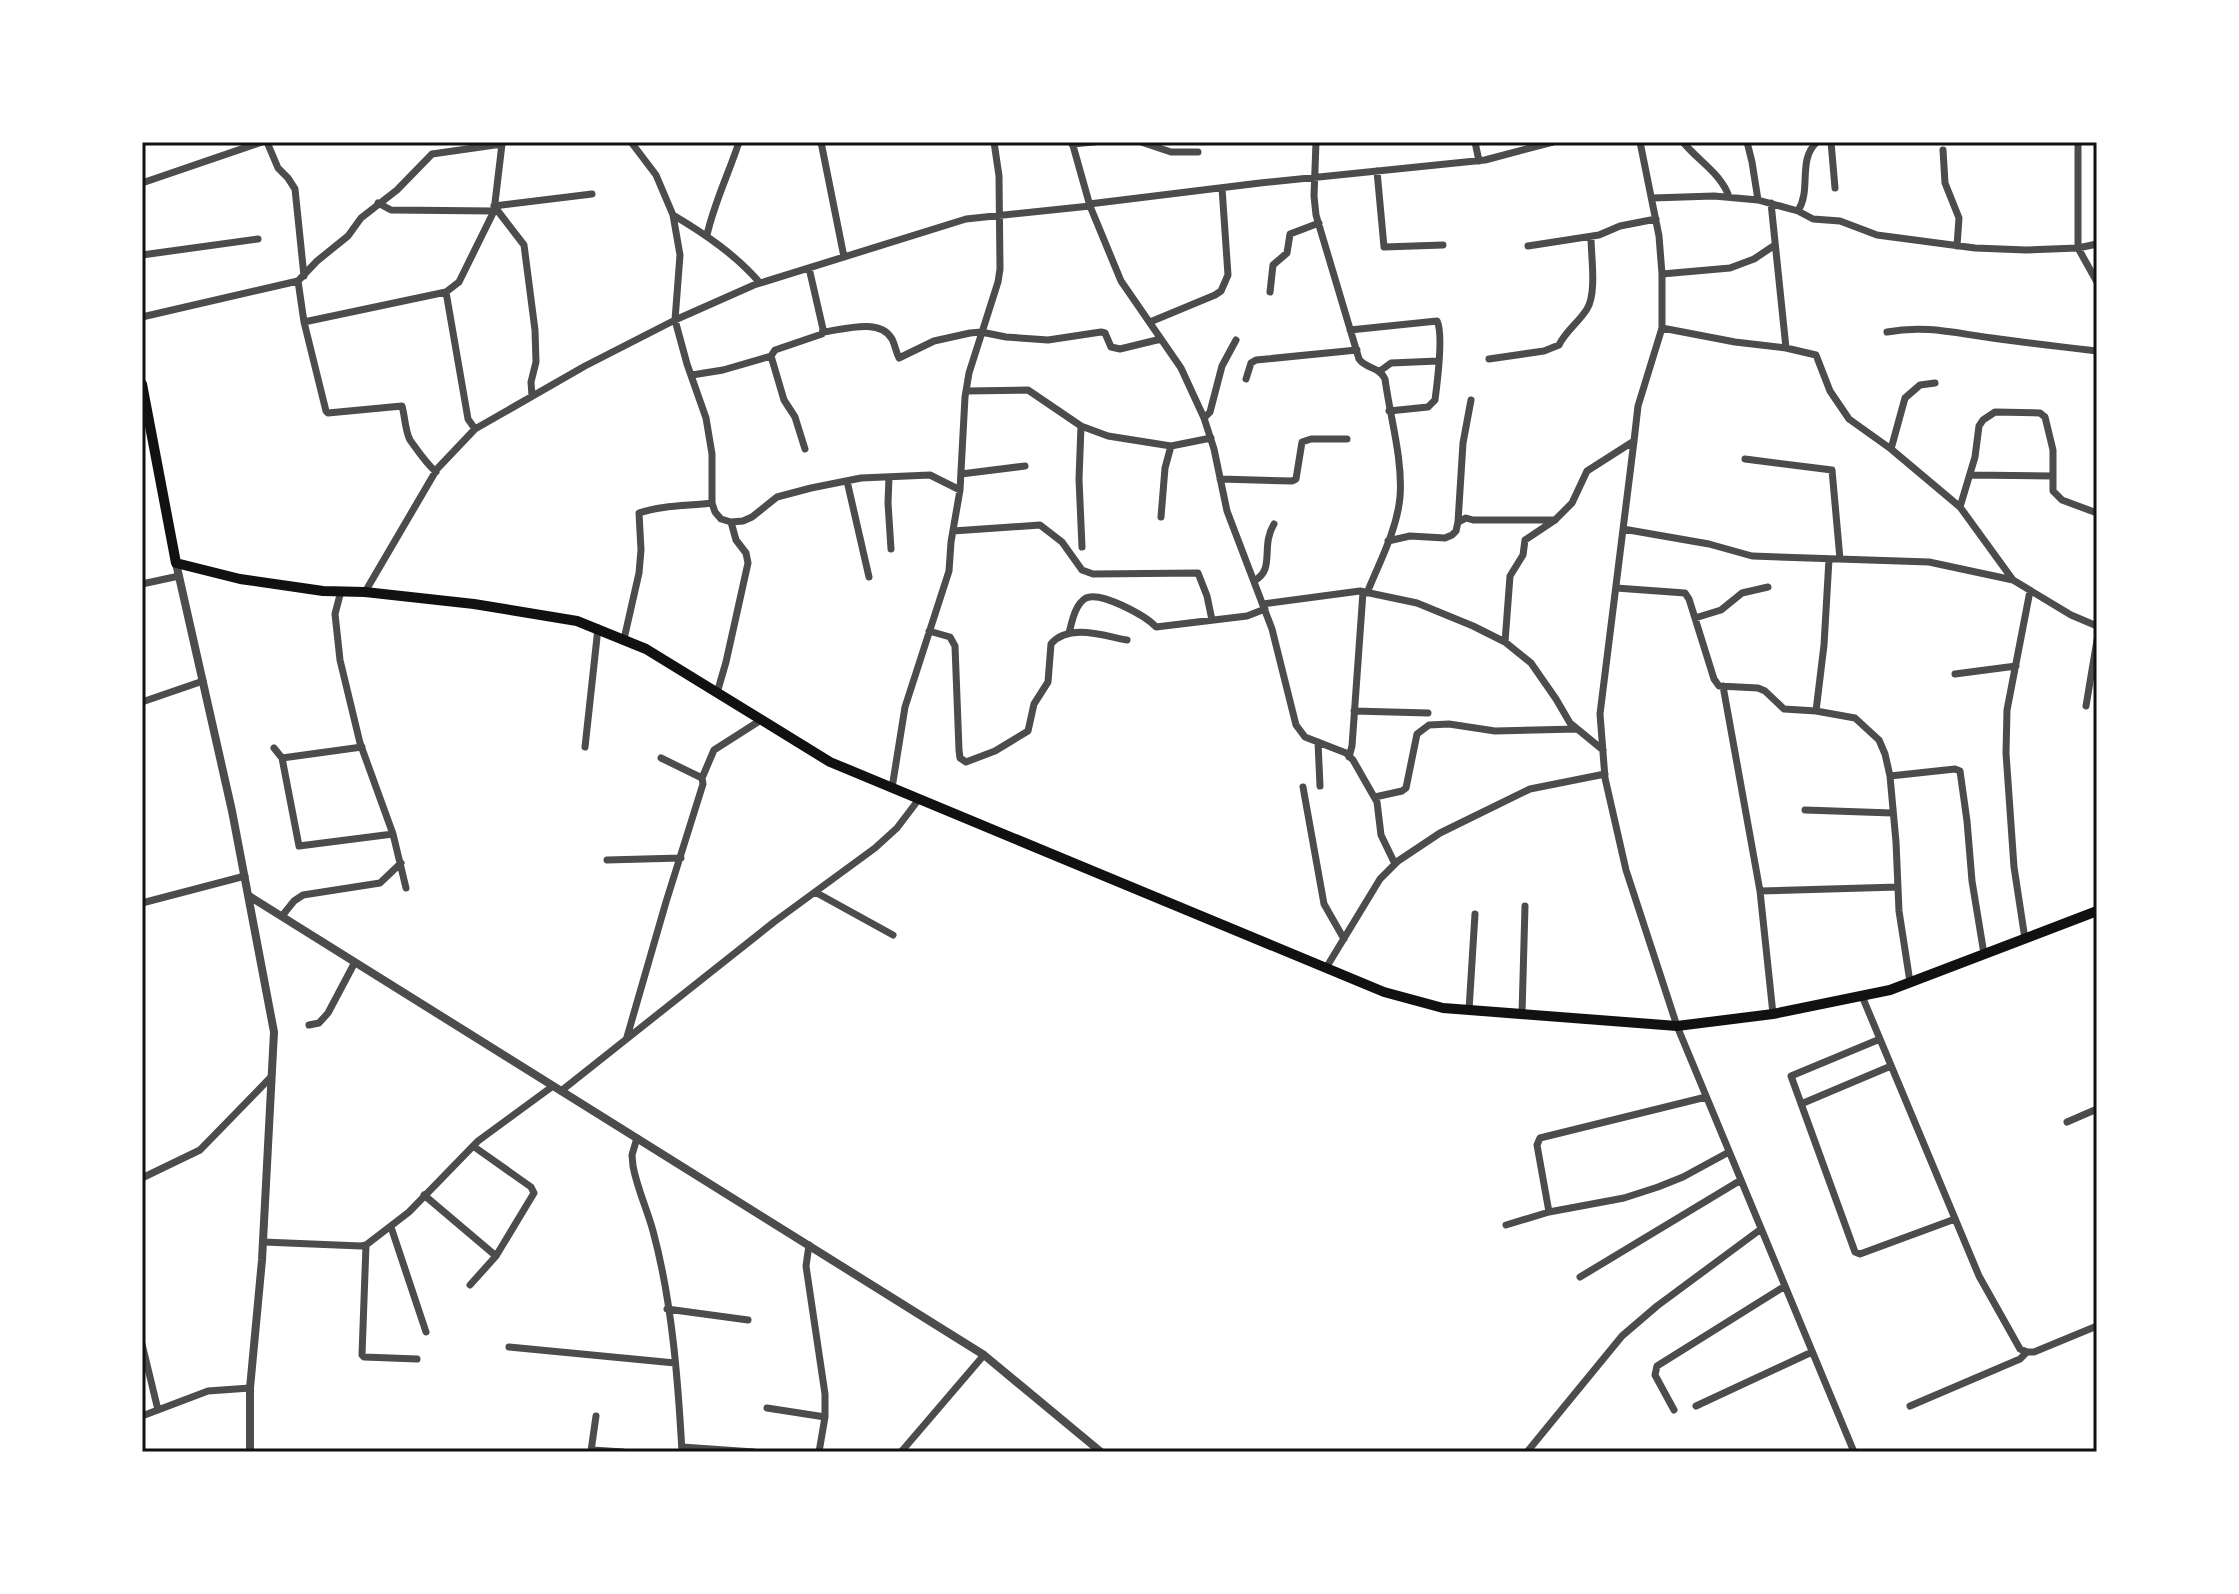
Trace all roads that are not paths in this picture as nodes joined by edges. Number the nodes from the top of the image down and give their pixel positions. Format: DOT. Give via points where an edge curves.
graph roads {
  1 [pos="265,142"];
  2 [pos="631,142"];
  3 [pos="739,142"];
  4 [pos="821,142"];
  5 [pos="994,142"];
  6 [pos="1094,142"];
  7 [pos="1141,142"];
  8 [pos="1316,142"];
  9 [pos="1475,142"];
  10 [pos="1553,142"];
  11 [pos="1640,142"];
  12 [pos="1683,142"];
  13 [pos="1747,142"];
  14 [pos="1817,142"];
  15 [pos="1831,142"];
  16 [pos="2078,142"];
  17 [pos="502,143"];
  18 [pos="1072,143"];
  19 [pos="1943,150"];
  20 [pos="1198,152"];
  21 [pos="1479,161"];
  22 [pos="1377,171"];
  23 [pos="1316,177"];
  24 [pos="142,183"];
  25 [pos="1222,188"];
  26 [pos="1835,188"];
  27 [pos="592,194"];
  28 [pos="1729,197"];
  29 [pos="1652,198"];
  30 [pos="1758,200"];
  31 [pos="378,203"];
  32 [pos="1771,203"];
  33 [pos="1089,205"];
  34 [pos="494,209"];
  35 [pos="1798,211"];
  36 [pos="673,215"];
  37 [pos="998,216"];
  38 [pos="1656,219"];
  39 [pos="1319,223"];
  40 [pos="707,235"];
  41 [pos="1591,237"];
  42 [pos="258,239"];
  43 [pos="2097,244"];
  44 [pos="1443,245"];
  45 [pos="1775,245"];
  46 [pos="1528,246"];
  47 [pos="1957,246"];
  48 [pos="2078,248"];
  49 [pos="142,255"];
  50 [pos="844,257"];
  51 [pos="809,268"];
  52 [pos="1662,274"];
  53 [pos="301,278"];
  54 [pos="2097,282"];
  55 [pos="760,283"];
  56 [pos="446,292"];
  57 [pos="1270,292"];
  58 [pos="142,317"];
  59 [pos="675,320"];
  60 [pos="304,322"];
  61 [pos="1150,322"];
  62 [pos="1662,328"];
  63 [pos="1350,330"];
  64 [pos="823,332"];
  65 [pos="981,332"];
  66 [pos="1887,332"];
  67 [pos="1161,339"];
  68 [pos="1236,340"];
  69 [pos="1786,348"];
  70 [pos="1357,350"];
  71 [pos="2097,351"];
  72 [pos="771,356"];
  73 [pos="1489,359"];
  74 [pos="1438,361"];
  75 [pos="1380,371"];
  76 [pos="692,375"];
  77 [pos="1246,379"];
  78 [pos="1935,383"];
  79 [pos="142,384"];
  80 [pos="966,391"];
  81 [pos="532,396"];
  82 [pos="1471,400"];
  83 [pos="144,405"];
  84 [pos="1389,411"];
  85 [pos="1204,418"];
  86 [pos="1081,426"];
  87 [pos="475,429"];
  88 [pos="1211,438"];
  89 [pos="1347,439"];
  90 [pos="1634,441"];
  91 [pos="1171,446"];
  92 [pos="805,449"];
  93 [pos="1891,449"];
  94 [pos="1745,459"];
  95 [pos="1025,466"];
  96 [pos="436,472"];
  97 [pos="961,474"];
  98 [pos="1970,475"];
  99 [pos="2053,476"];
  100 [pos="889,477"];
  101 [pos="1220,479"];
  102 [pos="847,481"];
  103 [pos="960,490"];
  104 [pos="712,503"];
  105 [pos="1960,507"];
  106 [pos="2097,513"];
  107 [pos="1161,517"];
  108 [pos="1555,520"];
  109 [pos="731,522"];
  110 [pos="1458,522"];
  111 [pos="1274,524"];
  112 [pos="1623,529"];
  113 [pos="953,531"];
  114 [pos="1388,541"];
  115 [pos="1082,547"];
  116 [pos="891,549"];
  117 [pos="1829,559"];
  118 [pos="1840,559"];
  119 [pos="176,563"];
  120 [pos="179,576"];
  121 [pos="869,577"];
  122 [pos="2013,580"];
  123 [pos="1254,581"];
  124 [pos="142,584"];
  125 [pos="1768,587"];
  126 [pos="1616,588"];
  127 [pos="341,591"];
  128 [pos="2030,591"];
  129 [pos="365,592"];
  130 [pos="1365,592"];
  131 [pos="1264,606"];
  132 [pos="1695,618"];
  133 [pos="1212,620"];
  134 [pos="2097,626"];
  135 [pos="598,628"];
  136 [pos="929,631"];
  137 [pos="1069,633"];
  138 [pos="624,639"];
  139 [pos="1127,640"];
  140 [pos="2097,640"];
  141 [pos="1505,642"];
  142 [pos="2016,666"];
  143 [pos="1955,674"];
  144 [pos="203,681"];
  145 [pos="1723,686"];
  146 [pos="717,693"];
  147 [pos="142,702"];
  148 [pos="2086,706"];
  149 [pos="1354,711"];
  150 [pos="1816,711"];
  151 [pos="1428,713"];
  152 [pos="761,720"];
  153 [pos="1577,729"];
  154 [pos="1318,742"];
  155 [pos="362,747"];
  156 [pos="585,747"];
  157 [pos="274,748"];
  158 [pos="1603,750"];
  159 [pos="1349,757"];
  160 [pos="282,758"];
  161 [pos="661,758"];
  162 [pos="1605,774"];
  163 [pos="1890,776"];
  164 [pos="702,778"];
  165 [pos="1320,786"];
  166 [pos="1303,787"];
  167 [pos="892,788"];
  168 [pos="1375,797"];
  169 [pos="919,799"];
  170 [pos="1805,810"];
  171 [pos="1892,813"];
  172 [pos="393,834"];
  173 [pos="681,858"];
  174 [pos="607,860"];
  175 [pos="401,863"];
  176 [pos="1395,864"];
  177 [pos="245,876"];
  178 [pos="1898,887"];
  179 [pos="406,888"];
  180 [pos="1760,891"];
  181 [pos="815,892"];
  182 [pos="249,896"];
  183 [pos="142,903"];
  184 [pos="1525,906"];
  185 [pos="2097,911"];
  186 [pos="1475,914"];
  187 [pos="282,916"];
  188 [pos="893,935"];
  189 [pos="1344,939"];
  190 [pos="2025,939"];
  191 [pos="1984,954"];
  192 [pos="355,962"];
  193 [pos="1326,968"];
  194 [pos="1910,982"];
  195 [pos="1862,996"];
  196 [pos="1469,1010"];
  197 [pos="1522,1014"];
  198 [pos="1773,1014"];
  199 [pos="309,1025"];
  200 [pos="1677,1026"];
  201 [pos="627,1039"];
  202 [pos="1880,1039"];
  203 [pos="1891,1066"];
  204 [pos="271,1077"];
  205 [pos="557,1088"];
  206 [pos="1706,1097"];
  207 [pos="1801,1104"];
  208 [pos="2097,1109"];
  209 [pos="2067,1122"];
  210 [pos="637,1138"];
  211 [pos="473,1146"];
  212 [pos="1729,1152"];
  213 [pos="142,1178"];
  214 [pos="1741,1180"];
  215 [pos="424,1195"];
  216 [pos="1549,1212"];
  217 [pos="1955,1219"];
  218 [pos="1506,1225"];
  219 [pos="391,1227"];
  220 [pos="1761,1229"];
  221 [pos="263,1242"];
  222 [pos="366,1245"];
  223 [pos="809,1245"];
  224 [pos="496,1256"];
  225 [pos="1580,1277"];
  226 [pos="470,1285"];
  227 [pos="1785,1286"];
  228 [pos="667,1309"];
  229 [pos="748,1320"];
  230 [pos="2097,1326"];
  231 [pos="426,1332"];
  232 [pos="142,1344"];
  233 [pos="509,1347"];
  234 [pos="1812,1352"];
  235 [pos="2027,1352"];
  236 [pos="984,1355"];
  237 [pos="417,1359"];
  238 [pos="675,1363"];
  239 [pos="250,1388"];
  240 [pos="1696,1406"];
  241 [pos="1910,1406"];
  242 [pos="767,1408"];
  243 [pos="158,1410"];
  244 [pos="1674,1410"];
  245 [pos="142,1416"];
  246 [pos="596,1416"];
  247 [pos="825,1417"];
  248 [pos="682,1449"];
  249 [pos="590,1451"];
  250 [pos="250,1452"];
  251 [pos="623,1452"];
  252 [pos="754,1452"];
  253 [pos="819,1452"];
  254 [pos="901,1452"];
  255 [pos="1101,1452"];
  256 [pos="1527,1452"];
  257 [pos="1854,1452"];
  1 -- 24 [label="street"];
  1 -- 53 [label="street" via="295,189"];
  2 -- 36 [label="street" via="656,175"];
  3 -- 40 [label="street"];
  4 -- 50 [label="street"];
  5 -- 37 [label="street"];
  6 -- 18 [label="street"];
  7 -- 20 [label="street" via="1171,152"];
  8 -- 23 [label="street"];
  9 -- 21 [label="street"];
  10 -- 21 [label="street"];
  11 -- 29 [label="street"];
  12 -- 28 [label="street" via="1723,183"];
  13 -- 30 [label="street"];
  14 -- 35 [label="street" via="1807,155 1805,197"];
  15 -- 26 [label="street"];
  16 -- 48 [label="street"];
  17 -- 31 [label="street" via="432,154"];
  17 -- 34 [label="street"];
  18 -- 33 [label="street"];
  19 -- 47 [label="street" via="1945,183 1959,218"];
  21 -- 22 [label="street"];
  22 -- 23 [label="street"];
  22 -- 44 [label="street" via="1384,247"];
  23 -- 25 [label="street"];
  23 -- 39 [label="street"];
  25 -- 33 [label="street"];
  25 -- 61 [label="street" via="1226,284 1215,295"];
  27 -- 34 [label="street"];
  28 -- 29 [label="street"];
  28 -- 30 [label="street"];
  29 -- 38 [label="street"];
  30 -- 32 [label="street"];
  31 -- 34 [label="street" via="391,210"];
  31 -- 53 [label="street"];
  32 -- 35 [label="street"];
  32 -- 45 [label="street"];
  33 -- 37 [label="street"];
  33 -- 61 [label="street" via="1121,281"];
  34 -- 56 [label="street" via="459,282"];
  34 -- 81 [label="street" via="524,245 535,330"];
  35 -- 47 [label="street" via="1877,235"];
  36 -- 40 [label="street"];
  36 -- 59 [label="street" via="680,255"];
  37 -- 50 [label="street" via="966,219"];
  37 -- 65 [label="street" via="1000,269"];
  38 -- 41 [label="street"];
  38 -- 52 [label="street"];
  39 -- 57 [label="street" via="1290,234 1287,253 1273,265"];
  39 -- 63 [label="street"];
  40 -- 55 [label="street"];
  41 -- 46 [label="street"];
  41 -- 73 [label="street" via="1592,298 1576,325 1559,345 1544,351"];
  42 -- 49 [label="street"];
  43 -- 48 [label="street"];
  45 -- 52 [label="street" via="1730,268"];
  45 -- 69 [label="street"];
  47 -- 48 [label="street"];
  48 -- 54 [label="street"];
  50 -- 51 [label="street"];
  51 -- 55 [label="street"];
  51 -- 64 [label="street"];
  52 -- 62 [label="street"];
  53 -- 58 [label="street"];
  53 -- 60 [label="street"];
  55 -- 59 [label="street"];
  56 -- 60 [label="street"];
  56 -- 87 [label="street" via="468,419"];
  59 -- 76 [label="street"];
  59 -- 81 [label="street"];
  60 -- 96 [label="street" via="327,412 402,406 410,439"];
  61 -- 67 [label="street"];
  62 -- 69 [label="street"];
  62 -- 90 [label="street" via="1638,406"];
  63 -- 70 [label="street"];
  63 -- 74 [label="street" via="1437,321"];
  64 -- 65 [label="street" via="878,328 891,337 899,358 943,338"];
  64 -- 72 [label="street"];
  65 -- 67 [label="street" via="1048,340 1101,332 1111,347 1120,349"];
  65 -- 80 [label="street"];
  66 -- 71 [label="street" via="1931,329"];
  67 -- 85 [label="street"];
  68 -- 85 [label="street"];
  69 -- 93 [label="street" via="1816,355 1830,391 1849,419"];
  70 -- 75 [label="street" via="1365,366"];
  70 -- 77 [label="street" via="1256,360"];
  72 -- 76 [label="street"];
  72 -- 92 [label="street"];
  74 -- 75 [label="street" via="1391,363"];
  74 -- 84 [label="street" via="1432,404"];
  75 -- 84 [label="street"];
  76 -- 104 [label="street" via="710,437"];
  78 -- 93 [label="street" via="1920,385 1905,398"];
  79 -- 83 [label="main road"];
  80 -- 86 [label="street" via="1028,390"];
  80 -- 97 [label="street"];
  81 -- 87 [label="street"];
  82 -- 110 [label="street"];
  83 -- 119 [label="main road"];
  84 -- 114 [label="street" via="1400,501"];
  85 -- 88 [label="street"];
  86 -- 91 [label="street"];
  86 -- 115 [label="street"];
  87 -- 96 [label="street"];
  88 -- 91 [label="street"];
  88 -- 101 [label="street"];
  89 -- 101 [label="street" via="1302,442 1299,471 1292,481"];
  90 -- 108 [label="street" via="1587,471 1572,503"];
  90 -- 112 [label="street"];
  91 -- 107 [label="street"];
  93 -- 105 [label="street"];
  94 -- 118 [label="street" via="1832,470"];
  95 -- 97 [label="street"];
  96 -- 129 [label="street"];
  97 -- 103 [label="street"];
  98 -- 99 [label="street"];
  98 -- 99 [label="street" via="1979,426 1995,412 2044,415"];
  98 -- 105 [label="street"];
  99 -- 106 [label="street" via="2056,496"];
  100 -- 102 [label="street"];
  100 -- 103 [label="street" via="930,475"];
  100 -- 116 [label="street"];
  101 -- 123 [label="street"];
  102 -- 109 [label="street" via="777,497 752,517"];
  102 -- 121 [label="street"];
  103 -- 113 [label="street"];
  104 -- 109 [label="street" via="721,519"];
  104 -- 138 [label="street" via="639,513 639,573"];
  105 -- 122 [label="street"];
  108 -- 110 [label="street"];
  108 -- 141 [label="street" via="1525,540 1510,576"];
  109 -- 146 [label="street" via="748,563"];
  110 -- 114 [label="street" via="1456,531 1445,538"];
  111 -- 123 [label="street" via="1265,572"];
  112 -- 117 [label="street" via="1752,556"];
  112 -- 126 [label="street"];
  113 -- 133 [label="street" via="1040,525 1062,542 1082,570 1093,574 1198,573"];
  113 -- 136 [label="street" via="949,571"];
  114 -- 130 [label="street"];
  117 -- 118 [label="street"];
  117 -- 150 [label="street"];
  118 -- 122 [label="street" via="1929,562"];
  119 -- 120 [label="street"];
  119 -- 127 [label="main road" via="240,579"];
  120 -- 124 [label="street"];
  120 -- 144 [label="street"];
  122 -- 128 [label="street"];
  123 -- 131 [label="street"];
  125 -- 132 [label="street" via="1742,593 1721,610"];
  126 -- 132 [label="street" via="1685,593"];
  126 -- 158 [label="street" via="1600,714"];
  127 -- 129 [label="main road"];
  127 -- 155 [label="street" via="336,632"];
  128 -- 134 [label="street"];
  128 -- 142 [label="street"];
  129 -- 135 [label="main road" via="474,604"];
  130 -- 131 [label="street"];
  130 -- 141 [label="street" via="1417,603"];
  130 -- 149 [label="street"];
  131 -- 133 [label="street" via="1247,616"];
  131 -- 154 [label="street" via="1296,725"];
  132 -- 145 [label="street" via="1714,679"];
  133 -- 137 [label="street" via="1156,627 1146,617 1095,596 1077,608"];
  135 -- 138 [label="main road"];
  135 -- 156 [label="street"];
  136 -- 137 [label="street" via="947,634 955,646 959,750 966,762 1028,731 1034,704 1048,682 1051,644"];
  136 -- 167 [label="street" via="905,707"];
  137 -- 139 [label="street"];
  138 -- 146 [label="main road"];
  140 -- 148 [label="street"];
  141 -- 153 [label="street" via="1531,663"];
  142 -- 143 [label="street"];
  142 -- 190 [label="street" via="2006,753"];
  144 -- 147 [label="street"];
  144 -- 177 [label="street"];
  145 -- 150 [label="street" via="1758,688 1784,709"];
  145 -- 180 [label="street"];
  146 -- 152 [label="main road"];
  149 -- 151 [label="street"];
  149 -- 159 [label="street"];
  150 -- 163 [label="street" via="1855,718 1866,726 1879,740"];
  152 -- 164 [label="street" via="714,750"];
  152 -- 167 [label="main road" via="830,762"];
  153 -- 158 [label="street"];
  153 -- 168 [label="street" via="1495,731 1429,725 1417,734 1406,788"];
  154 -- 159 [label="street"];
  154 -- 165 [label="street"];
  155 -- 160 [label="street"];
  155 -- 172 [label="street"];
  157 -- 160 [label="street"];
  158 -- 162 [label="street"];
  159 -- 168 [label="street"];
  160 -- 172 [label="street" via="299,846"];
  161 -- 164 [label="street"];
  162 -- 176 [label="street" via="1530,789 1440,833"];
  162 -- 200 [label="street" via="1626,870"];
  163 -- 171 [label="street"];
  163 -- 191 [label="street" via="1960,771"];
  164 -- 173 [label="street"];
  166 -- 189 [label="street" via="1324,904"];
  167 -- 169 [label="main road"];
  168 -- 176 [label="street" via="1381,835"];
  169 -- 181 [label="street" via="875,848"];
  169 -- 193 [label="main road"];
  170 -- 171 [label="street"];
  171 -- 178 [label="street"];
  172 -- 175 [label="street"];
  173 -- 174 [label="street"];
  173 -- 201 [label="street"];
  175 -- 179 [label="street"];
  175 -- 187 [label="street" via="380,883 303,895"];
  176 -- 189 [label="street"];
  177 -- 182 [label="street"];
  177 -- 183 [label="street"];
  178 -- 180 [label="street"];
  178 -- 194 [label="street"];
  180 -- 198 [label="street"];
  181 -- 188 [label="street"];
  181 -- 201 [label="street"];
  182 -- 187 [label="street"];
  182 -- 204 [label="street" via="274,1032"];
  184 -- 197 [label="street"];
  185 -- 190 [label="main road"];
  186 -- 196 [label="street"];
  187 -- 192 [label="street"];
  189 -- 193 [label="street"];
  190 -- 191 [label="main road"];
  191 -- 194 [label="main road"];
  192 -- 199 [label="street" via="328,1013"];
  192 -- 205 [label="street"];
  193 -- 196 [label="main road" via="1384,992"];
  194 -- 195 [label="main road"];
  195 -- 198 [label="main road"];
  195 -- 202 [label="street"];
  196 -- 197 [label="main road"];
  197 -- 200 [label="main road"];
  198 -- 200 [label="main road"];
  200 -- 206 [label="street"];
  201 -- 205 [label="street"];
  202 -- 203 [label="street"];
  202 -- 207 [label="street" via="1792,1074"];
  203 -- 207 [label="street"];
  203 -- 217 [label="street"];
  204 -- 213 [label="street" via="200,1150"];
  204 -- 221 [label="street"];
  205 -- 210 [label="street"];
  205 -- 211 [label="street"];
  206 -- 212 [label="street"];
  206 -- 216 [label="street" via="1540,1138"];
  207 -- 217 [label="street" via="1857,1254"];
  208 -- 209 [label="street"];
  210 -- 223 [label="street"];
  210 -- 228 [label="street" via="633,1166 653,1231"];
  211 -- 215 [label="street"];
  211 -- 224 [label="street" via="534,1190"];
  212 -- 214 [label="street"];
  212 -- 216 [label="street" via="1658,1187"];
  214 -- 220 [label="street"];
  214 -- 225 [label="street"];
  215 -- 219 [label="street"];
  215 -- 224 [label="street"];
  216 -- 218 [label="street"];
  217 -- 235 [label="street" via="1979,1276 2020,1349"];
  219 -- 222 [label="street"];
  219 -- 231 [label="street"];
  220 -- 227 [label="street"];
  220 -- 256 [label="street" via="1622,1336"];
  221 -- 222 [label="street"];
  221 -- 239 [label="street"];
  222 -- 237 [label="street" via="362,1355"];
  223 -- 236 [label="street"];
  223 -- 247 [label="street" via="806,1266"];
  224 -- 226 [label="street"];
  227 -- 234 [label="street"];
  227 -- 244 [label="street" via="1657,1366 1655,1375"];
  228 -- 229 [label="street"];
  228 -- 238 [label="street"];
  230 -- 235 [label="street"];
  232 -- 243 [label="street"];
  233 -- 238 [label="street"];
  234 -- 240 [label="street"];
  234 -- 257 [label="street"];
  235 -- 241 [label="street"];
  236 -- 254 [label="street"];
  236 -- 255 [label="street"];
  238 -- 248 [label="street"];
  239 -- 243 [label="street" via="208,1391"];
  239 -- 250 [label="street"];
  242 -- 247 [label="street"];
  243 -- 245 [label="street"];
  246 -- 249 [label="street"];
  247 -- 253 [label="street"];
  248 -- 252 [label="street"];
  249 -- 251 [label="street"];
}
